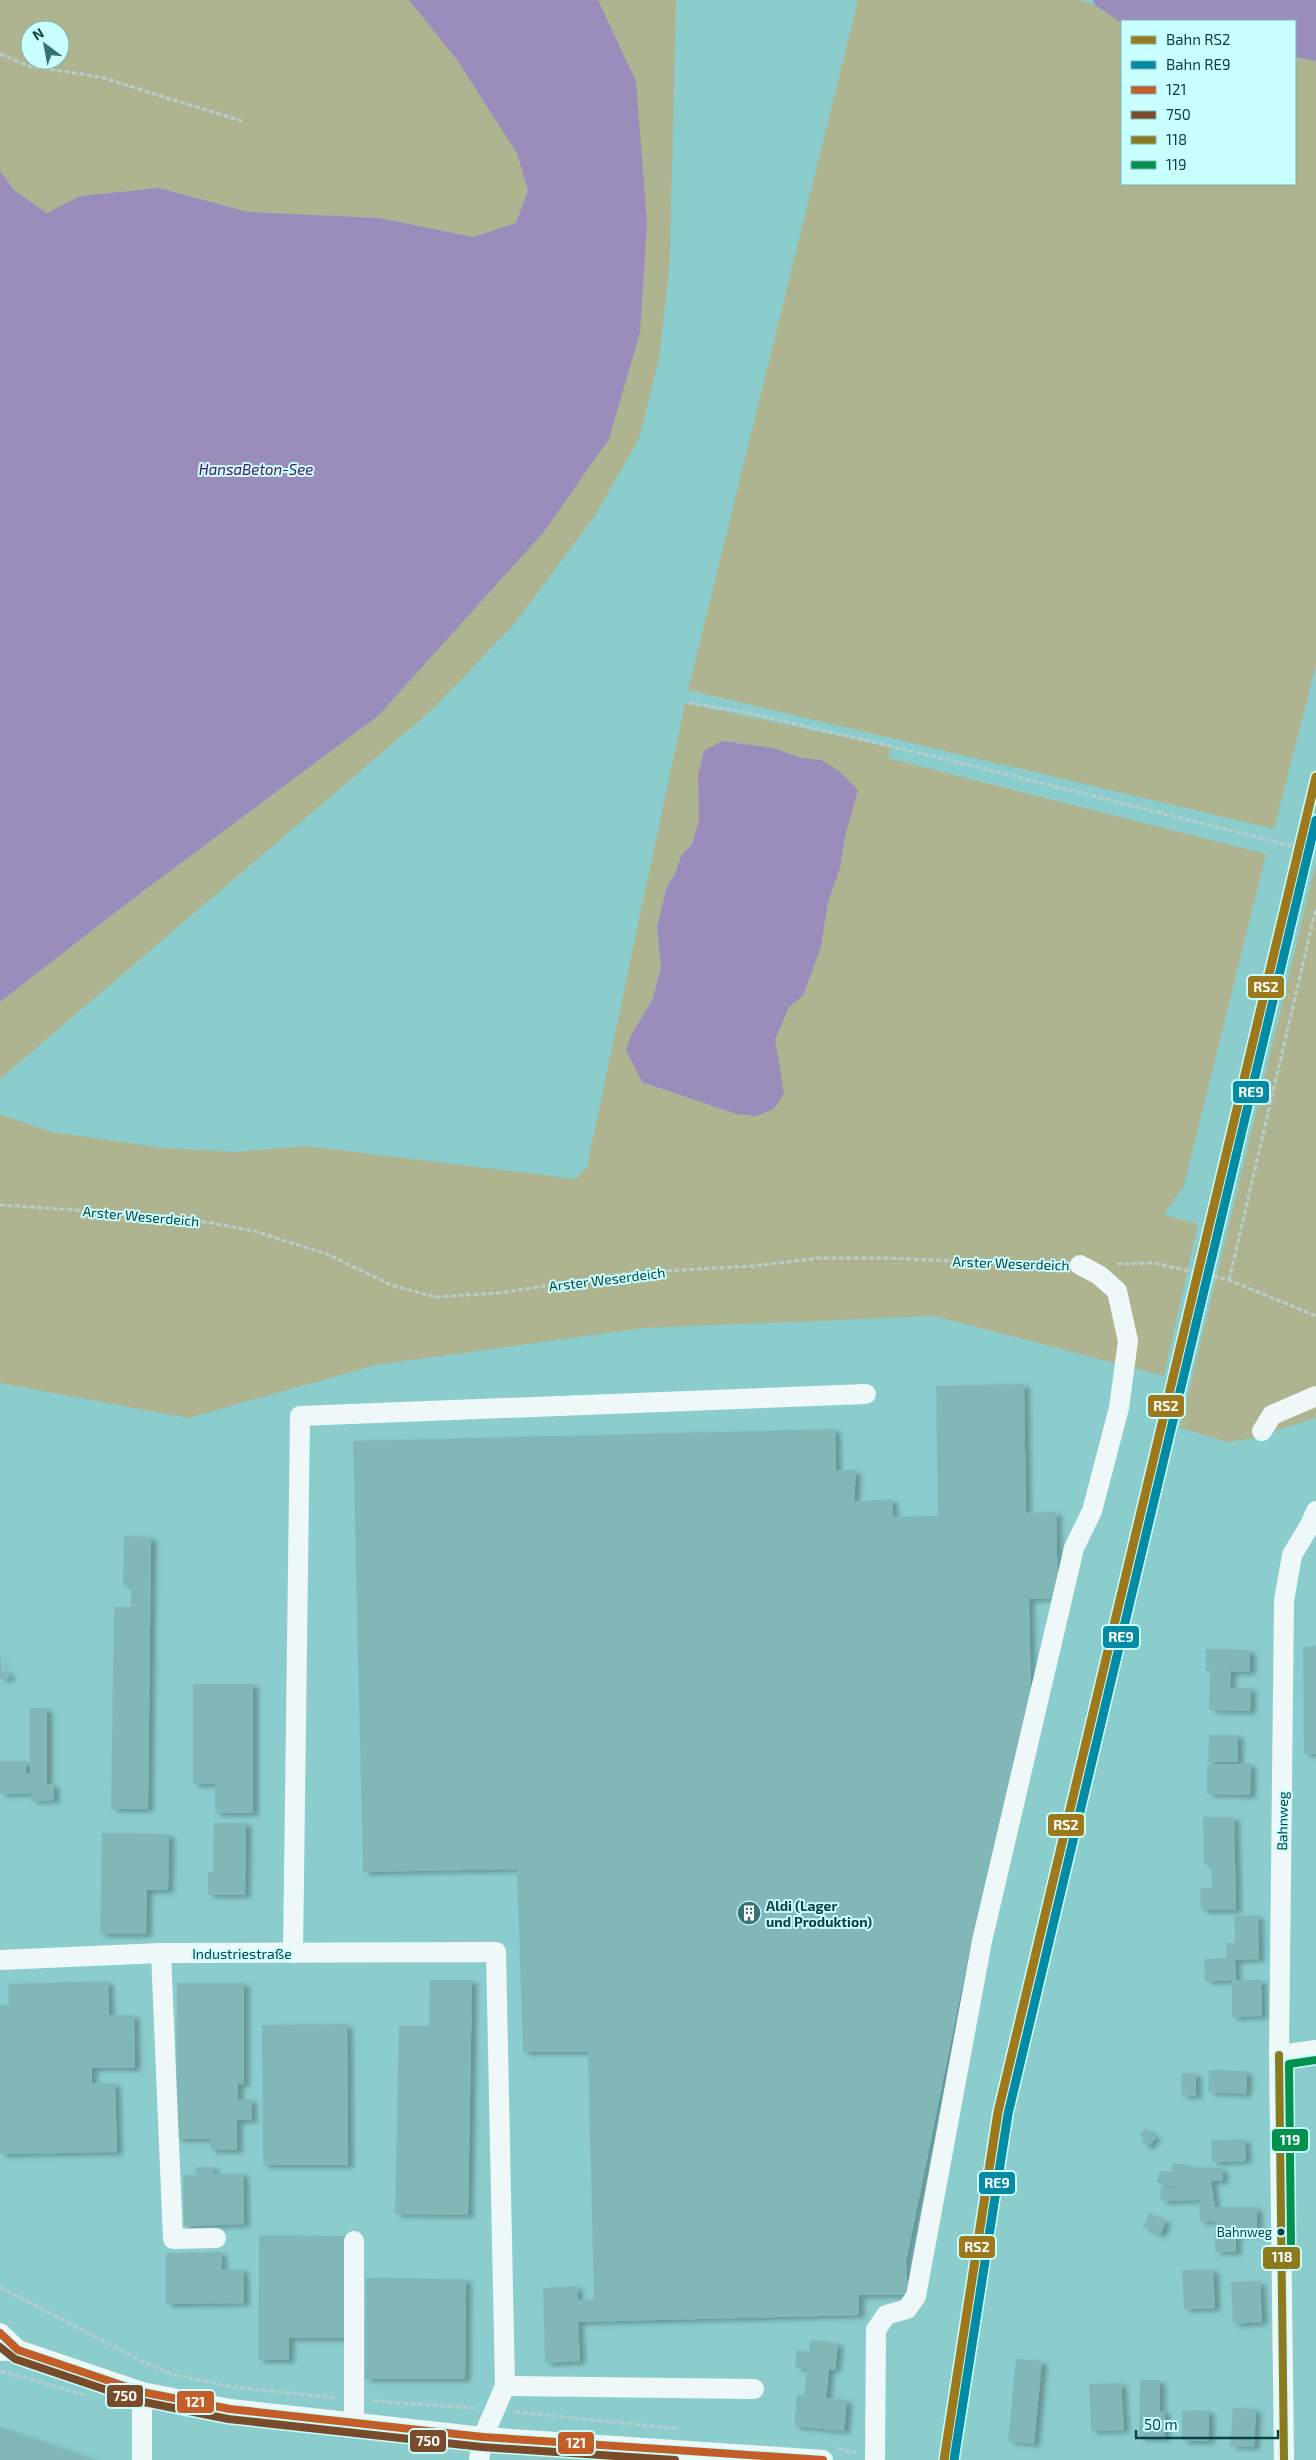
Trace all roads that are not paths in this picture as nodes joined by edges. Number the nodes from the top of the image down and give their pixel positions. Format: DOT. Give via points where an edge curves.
graph roads {
  1 [pos="1080,1266"];
  2 [pos="866,1394"];
  3 [pos="1316,1396"];
  4 [pos="1262,1431"];
  5 [pos="1316,1511"];
  6 [pos="161,1953"];
  7 [pos="293,1953"];
  8 [pos="0,1960"];
  9 [pos="1316,2050"];
  10 [pos="1279,2055"];
  11 [pos="216,2238"];
  12 [pos="354,2240"];
  13 [pos="0,2333"];
  14 [pos="9,2350"];
  15 [pos="505,2386"];
  16 [pos="754,2389"];
  17 [pos="142,2392"];
  18 [pos="354,2423"];
  19 [pos="482,2437"];
  20 [pos="826,2454"];
  21 [pos="870,2457"];
  22 [pos="142,2460"];
  23 [pos="478,2460"];
  24 [pos="1284,2460"];
  1 -- 21 [label="street" via="1099,1275 1117,1291 1128,1341 1119,1408 1092,1511 1074,1548 982,1941 916,2296 907,2309 886,2315 876,2330"];
  2 -- 7 [label="street" via="300,1416"];
  3 -- 4 [label="street" via="1272,1415"];
  5 -- 10 [label="street, Bahnweg" via="1292,1555 1284,1601"];
  6 -- 7 [label="street, Industriestraße"];
  6 -- 8 [label="street, Industriestraße"];
  6 -- 11 [label="street" via="173,2239"];
  7 -- 15 [label="street, Industriestraße" via="496,1952"];
  9 -- 10 [label="street"];
  10 -- 24 [label="street, Bahnweg"];
  12 -- 18 [label="street"];
  13 -- 14 [label="street"];
  14 -- 17 [label="street"];
  15 -- 16 [label="street"];
  15 -- 19 [label="street"];
  17 -- 18 [label="street" via="230,2409"];
  17 -- 22 [label="street"];
  18 -- 19 [label="street"];
  19 -- 20 [label="street"];
  19 -- 23 [label="street"];
}
